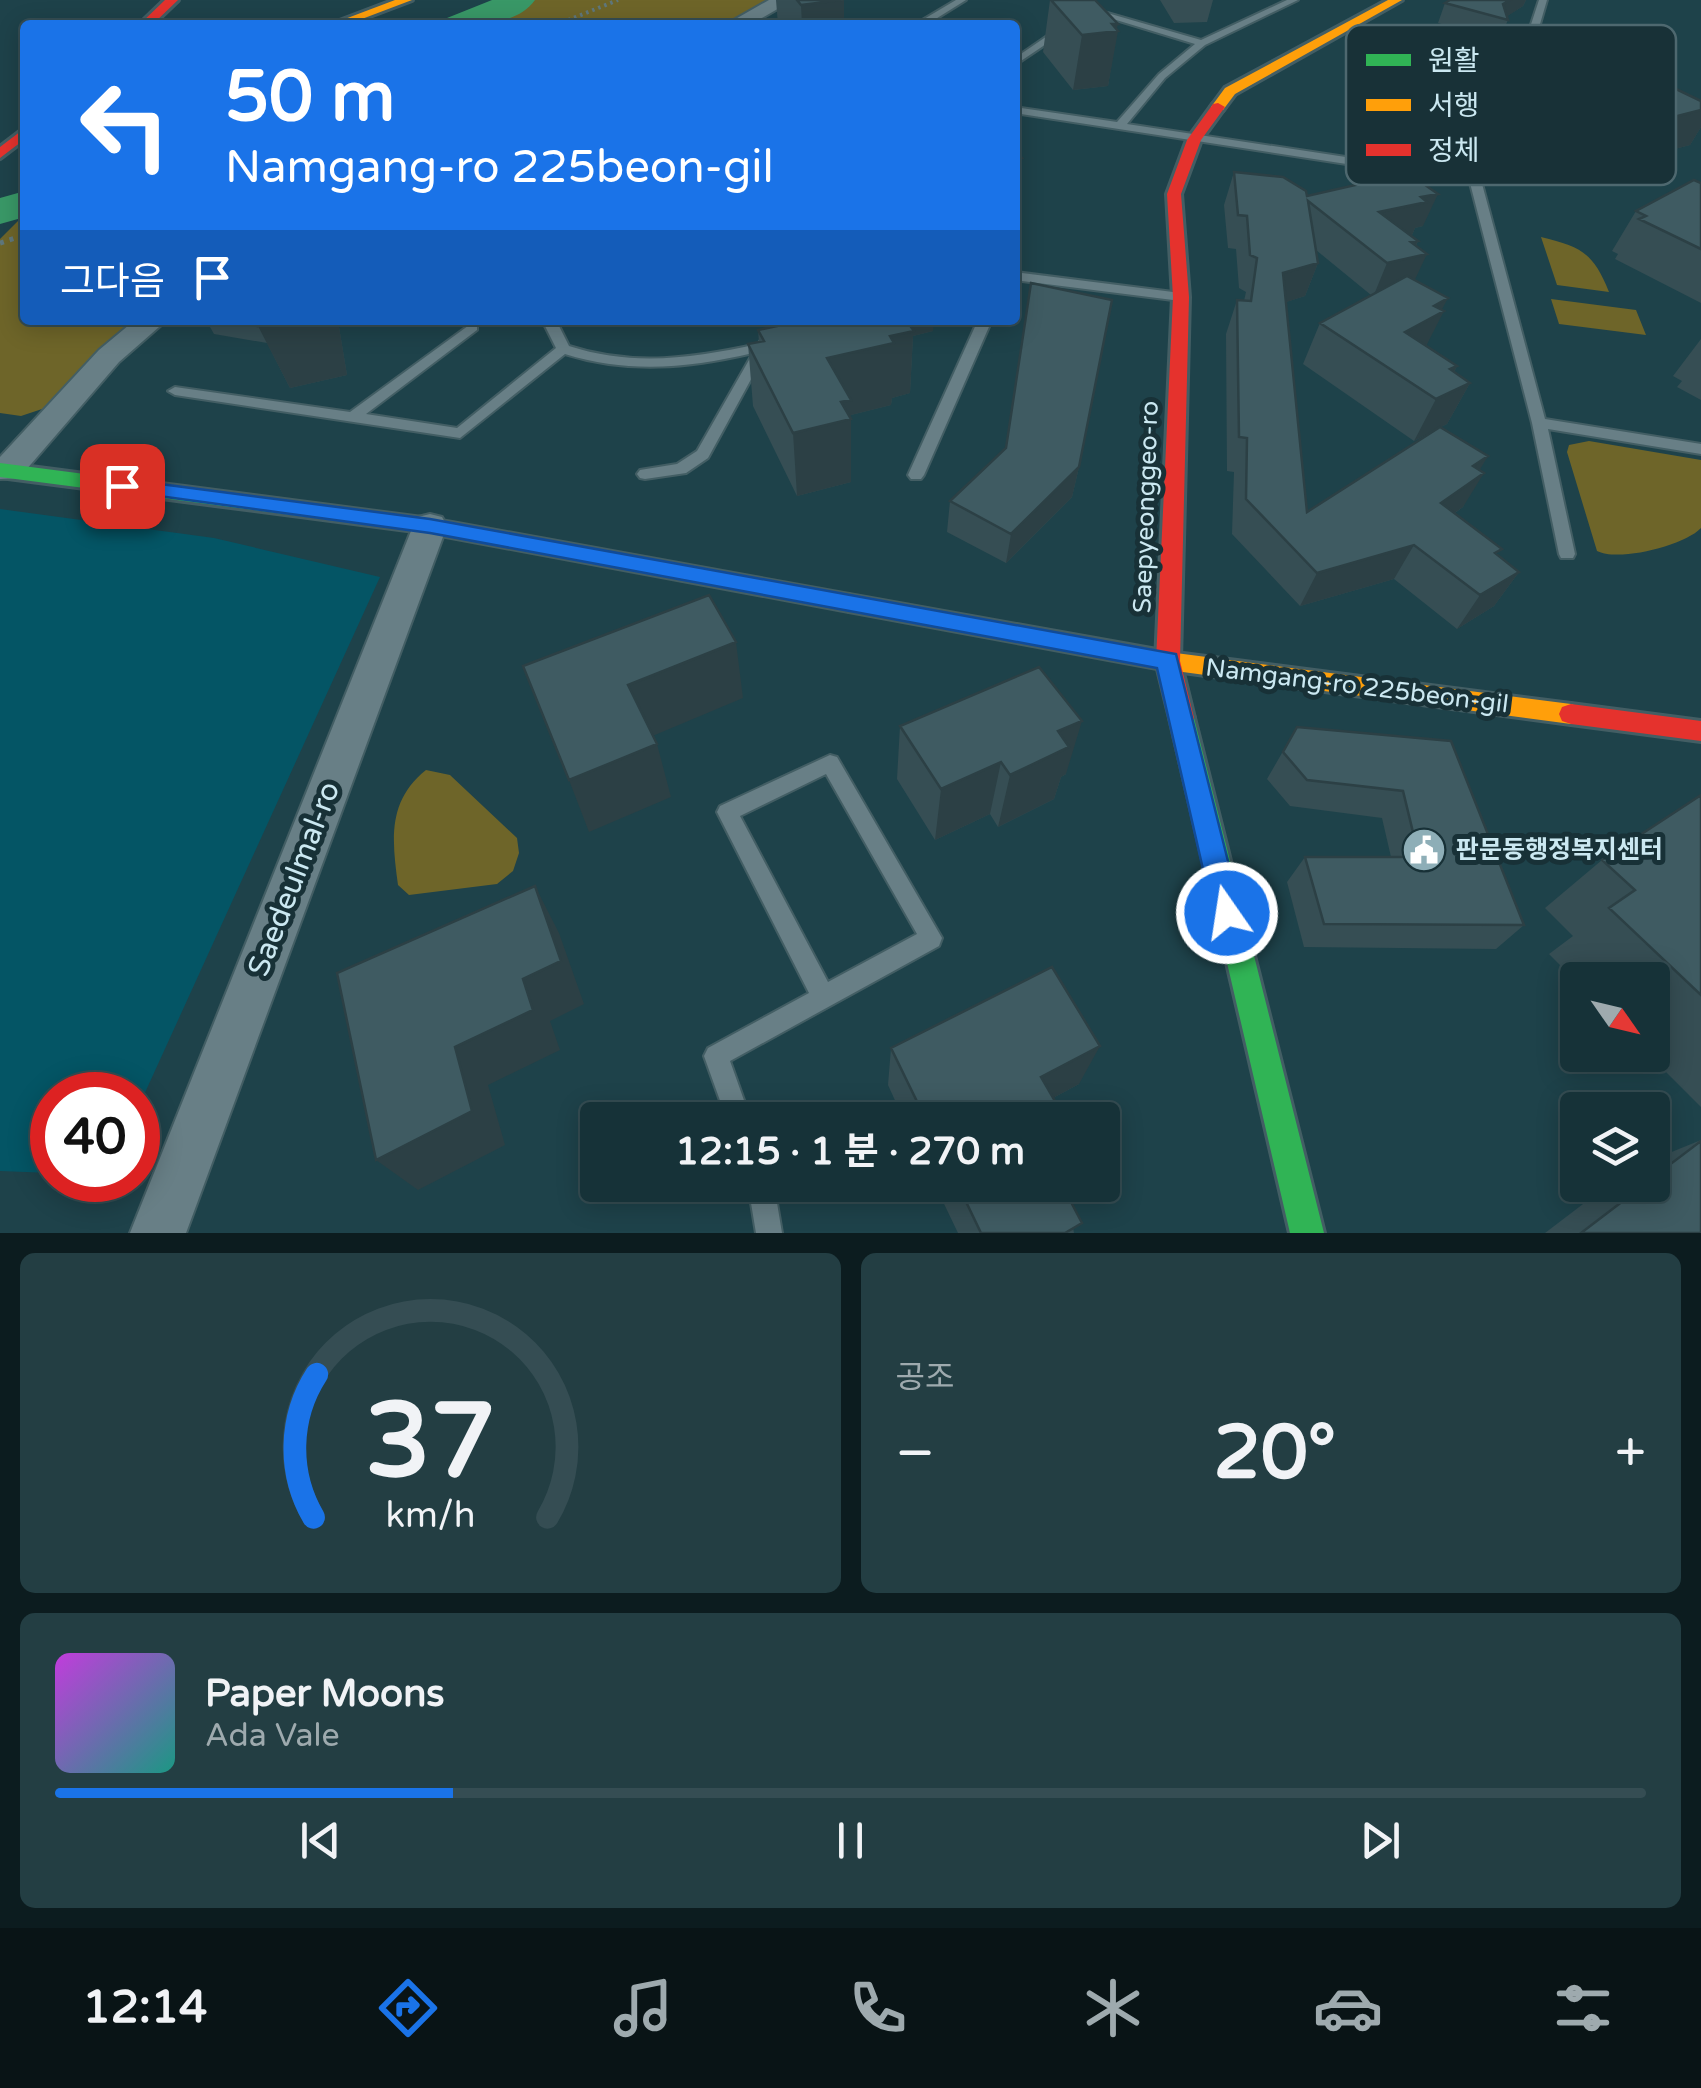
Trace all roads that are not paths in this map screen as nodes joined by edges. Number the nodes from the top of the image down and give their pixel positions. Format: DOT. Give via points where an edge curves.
graph roads {
  1 [pos="172,0"];
  2 [pos="406,0"];
  3 [pos="784,0"];
  4 [pos="962,0"];
  5 [pos="1109,0"];
  6 [pos="1294,0"];
  7 [pos="1396,0"];
  8 [pos="1543,0"];
  9 [pos="1093,10"];
  10 [pos="1080,18"];
  11 [pos="150,20"];
  12 [pos="349,20"];
  13 [pos="744,20"];
  14 [pos="928,20"];
  15 [pos="1350,25"];
  16 [pos="1535,25"];
  17 [pos="1066,27"];
  18 [pos="1346,27"];
  19 [pos="1202,43"];
  20 [pos="1020,59"];
  21 [pos="1020,111"];
  22 [pos="1119,127"];
  23 [pos="20,136"];
  24 [pos="1194,140"];
  25 [pos="0,154"];
  26 [pos="1346,162"];
  27 [pos="1476,185"];
  28 [pos="1020,277"];
  29 [pos="1181,297"];
  30 [pos="147,325"];
  31 [pos="551,325"];
  32 [pos="779,325"];
  33 [pos="983,325"];
  34 [pos="472,327"];
  35 [pos="764,347"];
  36 [pos="563,349"];
  37 [pos="175,391"];
  38 [pos="352,417"];
  39 [pos="1539,422"];
  40 [pos="1701,450"];
  41 [pos="4,470"];
  42 [pos="645,474"];
  43 [pos="916,475"];
  44 [pos="430,526"];
  45 [pos="1568,554"];
  46 [pos="1168,661"];
  47 [pos="1701,731"];
  48 [pos="822,994"];
  49 [pos="733,1102"];
  50 [pos="764,1202"];
  51 [pos="158,1233"];
  52 [pos="769,1233"];
  53 [pos="1308,1233"];
  1 -- 11 [label="street"];
  2 -- 12 [label="street"];
  3 -- 13 [label="street"];
  4 -- 14 [label="lane"];
  5 -- 9 [label="lane"];
  6 -- 19 [label="lane"];
  7 -- 15 [label="street, Saepyeonggeo-ro"];
  8 -- 16 [label="lane"];
  9 -- 10 [label="lane"];
  9 -- 19 [label="lane"];
  17 -- 20 [label="lane"];
  18 -- 24 [label="street, Saepyeonggeo-ro" via="1230,91"];
  19 -- 22 [label="lane" via="1162,76"];
  21 -- 22 [label="lane"];
  22 -- 24 [label="lane"];
  23 -- 25 [label="street"];
  24 -- 26 [label="lane"];
  24 -- 29 [label="street, Saepyeonggeo-ro" via="1174,194"];
  27 -- 39 [label="lane"];
  28 -- 29 [label="lane"];
  29 -- 46 [label="street, Saepyeonggeo-ro"];
  30 -- 41 [label="street, Namgang-ro 225beon-gil" via="108,356"];
  31 -- 36 [label="lane"];
  32 -- 35 [label="lane"];
  33 -- 43 [label="lane"];
  34 -- 38 [label="lane"];
  35 -- 36 [label="lane" via="690,364 634,366"];
  35 -- 42 [label="lane" via="703,454 682,469"];
  36 -- 38 [label="lane" via="460,433"];
  37 -- 38 [label="lane"];
  39 -- 40 [label="lane"];
  39 -- 45 [label="lane"];
  41 -- 44 [label="street, Namgang-ro 225beon-gil"];
  44 -- 46 [label="street, Namgang-ro 225beon-gil"];
  44 -- 51 [label="street, Saedeulmal-ro"];
  46 -- 47 [label="street, Namgang-ro 225beon-gil"];
  46 -- 53 [label="street, Saepyeonggeo-ro"];
  48 -- 48 [label="lane" via="931,938 830,764 728,812"];
  48 -- 49 [label="lane" via="716,1056"];
  50 -- 52 [label="lane"];
}
